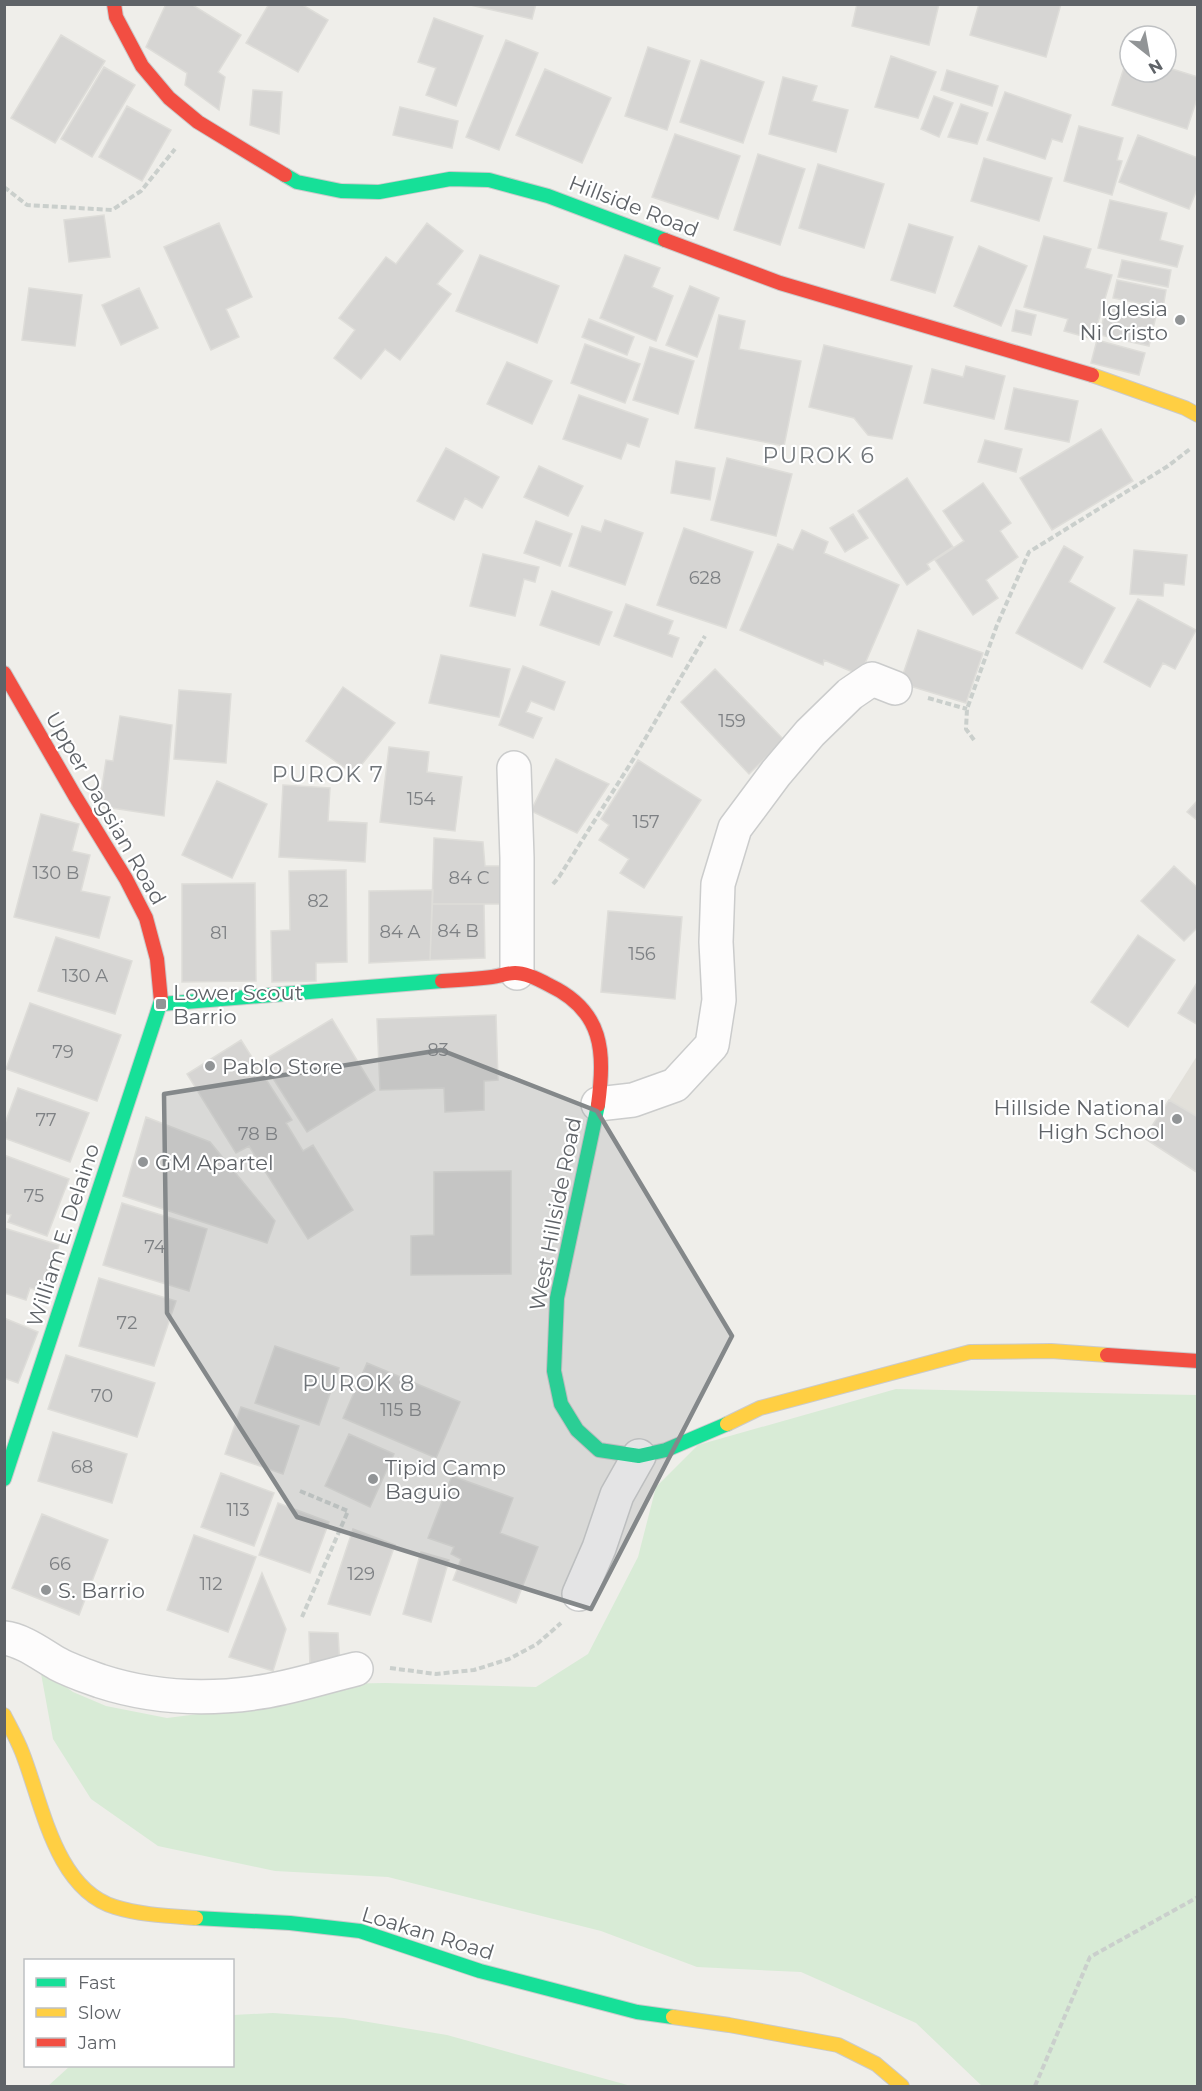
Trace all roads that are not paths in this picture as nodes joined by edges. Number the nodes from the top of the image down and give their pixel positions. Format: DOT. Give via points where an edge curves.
graph roads {
  1 [pos="114,4"];
  2 [pos="1197,415"];
  3 [pos="4,673"];
  4 [pos="895,688"];
  5 [pos="514,768"];
  6 [pos="517,973"];
  7 [pos="161,1004"];
  8 [pos="598,1104"];
  9 [pos="1197,1361"];
  10 [pos="639,1456"];
  11 [pos="4,1479"];
  12 [pos="579,1594"];
  13 [pos="4,1638"];
  14 [pos="356,1669"];
  15 [pos="4,1715"];
  16 [pos="902,2086"];
  1 -- 2 [label="street, Hillside Road" via="116,17 142,66 169,98 198,122 297,182 341,191 380,192 450,179 489,180 548,196 780,284 1055,363"];
  3 -- 7 [label="street, Upper Dagsian Road" via="146,918 157,959"];
  4 -- 8 [label="street" via="872,679 850,694 810,733 735,828 718,884 719,1000 712,1045 675,1085 633,1100"];
  5 -- 6 [label="street"];
  6 -- 7 [label="street, West Hillside Road"];
  6 -- 8 [label="street, West Hillside Road" via="564,991 593,1024 601,1045"];
  7 -- 11 [label="street, William E. Delaino"];
  8 -- 10 [label="street, West Hillside Road" via="557,1299 554,1371 561,1404 577,1430 599,1450"];
  9 -- 10 [label="street, West Hillside Road" via="1051,1351 970,1352 760,1408 666,1450"];
  10 -- 12 [label="street" via="617,1495"];
  13 -- 14 [label="street" via="100,1681 142,1692 183,1696 255,1693"];
  15 -- 16 [label="street, Loakan Road" via="22,1750 54,1845 91,1895 113,1907 150,1915 360,1931 480,1971 637,2012 838,2045 876,2064"];
}
